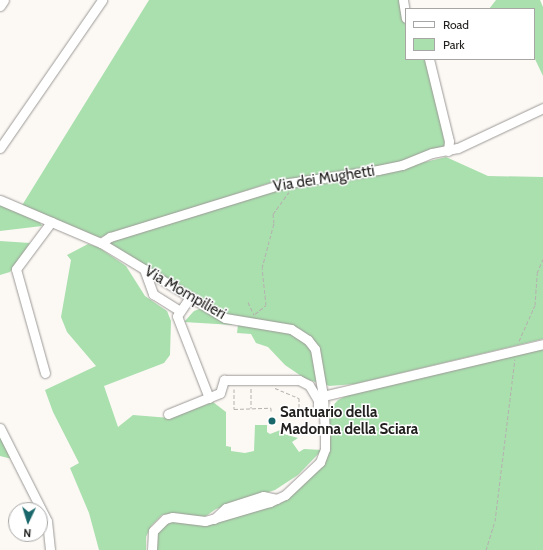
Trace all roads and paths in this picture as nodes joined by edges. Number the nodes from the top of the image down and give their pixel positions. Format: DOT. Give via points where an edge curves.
graph roads {
  1 [pos="4,0"];
  2 [pos="102,0"];
  3 [pos="403,0"];
  4 [pos="0,6"];
  5 [pos="405,12"];
  6 [pos="430,60"];
  7 [pos="543,108"];
  8 [pos="0,148"];
  9 [pos="448,151"];
  10 [pos="290,190"];
  11 [pos="0,200"];
  12 [pos="51,222"];
  13 [pos="101,243"];
  14 [pos="543,259"];
  15 [pos="144,269"];
  16 [pos="190,297"];
  17 [pos="248,302"];
  18 [pos="180,311"];
  19 [pos="253,316"];
  20 [pos="245,322"];
  21 [pos="543,344"];
  22 [pos="517,350"];
  23 [pos="45,373"];
  24 [pos="262,380"];
  25 [pos="251,393"];
  26 [pos="234,394"];
  27 [pos="323,396"];
  28 [pos="209,398"];
  29 [pos="252,409"];
  30 [pos="271,411"];
  31 [pos="168,414"];
  32 [pos="298,415"];
  33 [pos="0,428"];
  34 [pos="319,446"];
  35 [pos="50,550"];
  36 [pos="152,550"];
  37 [pos="486,550"];
  1 -- 4 [label="street"];
  2 -- 8 [label="street"];
  3 -- 5 [label="street"];
  6 -- 9 [label="street" via="449,141"];
  7 -- 9 [label="street, Via dei Mughetti"];
  9 -- 13 [label="street, Via dei Mughetti" via="432,153 402,165 378,170 282,184 110,237"];
  10 -- 19 [label="path" via="273,214 274,223 262,268 266,305"];
  11 -- 12 [label="street, Via Mompilieri"];
  12 -- 13 [label="street, Via Mompilieri"];
  12 -- 23 [label="street" via="16,269"];
  13 -- 15 [label="street, Via Mompilieri"];
  14 -- 22 [label="path" via="537,273 536,305"];
  15 -- 16 [label="street, Via Mompilieri"];
  15 -- 18 [label="street" via="153,294"];
  16 -- 18 [label="street"];
  16 -- 20 [label="street, Via Mompilieri" via="225,318"];
  17 -- 19 [label="path"];
  18 -- 28 [label="street" via="177,316"];
  19 -- 20 [label="path"];
  20 -- 27 [label="street, Via Mompilieri" via="284,326 308,340 317,356"];
  21 -- 22 [label="street"];
  22 -- 27 [label="street"];
  22 -- 37 [label="path" via="511,373 495,521"];
  24 -- 28 [label="street" via="224,380 220,393"];
  24 -- 32 [label="path" via="285,394 299,398"];
  24 -- 34 [label="street" via="299,380 309,385 318,400"];
  25 -- 29 [label="path"];
  26 -- 29 [label="path" via="234,409"];
  27 -- 36 [label="street, Via Mompilieri" via="324,456 292,489 278,499 214,520 197,521 172,517 165,519 153,531"];
  28 -- 31 [label="street"];
  29 -- 30 [label="path" via="271,408"];
  33 -- 35 [label="street" via="47,521"];
}
